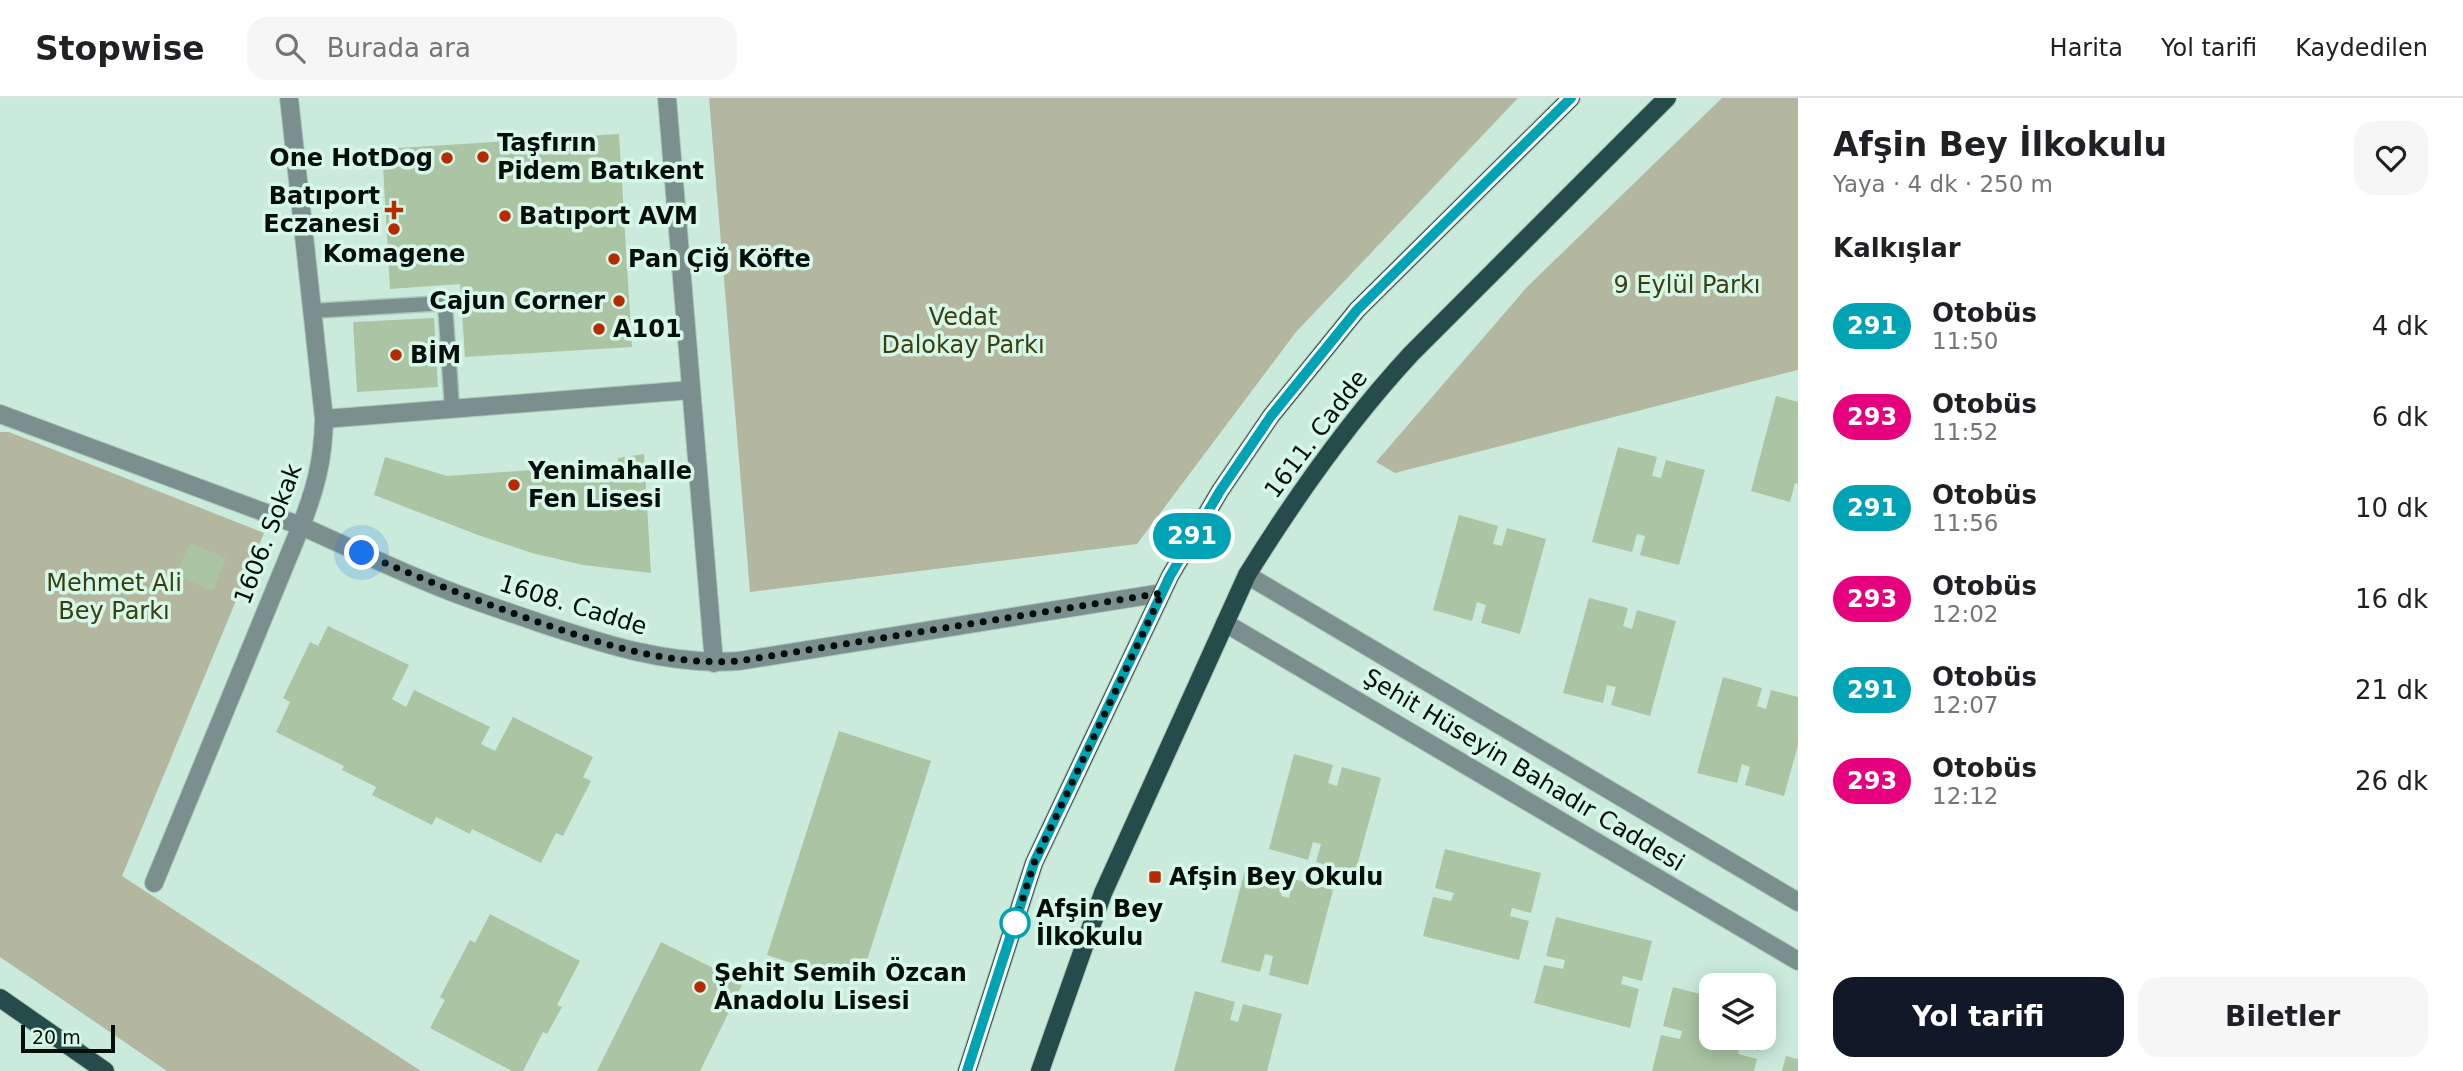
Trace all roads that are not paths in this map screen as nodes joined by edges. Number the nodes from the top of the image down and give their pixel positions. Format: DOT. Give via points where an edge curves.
graph roads {
  1 [pos="289,98"];
  2 [pos="667,98"];
  3 [pos="1571,98"];
  4 [pos="1667,98"];
  5 [pos="312,312"];
  6 [pos="691,390"];
  7 [pos="452,408"];
  8 [pos="0,414"];
  9 [pos="324,419"];
  10 [pos="301,526"];
  11 [pos="1247,575"];
  12 [pos="1162,593"];
  13 [pos="1225,623"];
  14 [pos="714,663"];
  15 [pos="154,883"];
  16 [pos="1798,902"];
  17 [pos="1798,961"];
  18 [pos="0,998"];
  19 [pos="106,1071"];
  20 [pos="967,1071"];
  21 [pos="1040,1071"];
  1 -- 5 [label="street, 1606. Sokak"];
  2 -- 6 [label="street"];
  3 -- 12 [label="main road, 1611. Cadde" via="1357,310 1309,368 1239,461"];
  4 -- 11 [label="main road, 1611. Cadde" via="1371,397 1315,471"];
  5 -- 7 [label="lane" via="445,303"];
  5 -- 9 [label="street, 1606. Sokak"];
  6 -- 7 [label="street"];
  6 -- 14 [label="street"];
  7 -- 9 [label="street"];
  8 -- 10 [label="street, 1608. Cadde"];
  9 -- 10 [label="street, 1606. Sokak" via="319,475"];
  10 -- 14 [label="street, 1608. Cadde" via="455,593 590,640"];
  10 -- 15 [label="street, 1606. Sokak"];
  11 -- 13 [label="main road, 1611. Cadde"];
  11 -- 16 [label="street, Şehit Hüseyin Bahadır Caddesi"];
  12 -- 14 [label="street, 1608. Cadde"];
  12 -- 20 [label="main road, 1611. Cadde" via="1034,863"];
  13 -- 17 [label="street, Şehit Hüseyin Bahadır Caddesi"];
  13 -- 21 [label="main road, 1611. Cadde" via="1103,893"];
  18 -- 19 [label="main road"];
}
